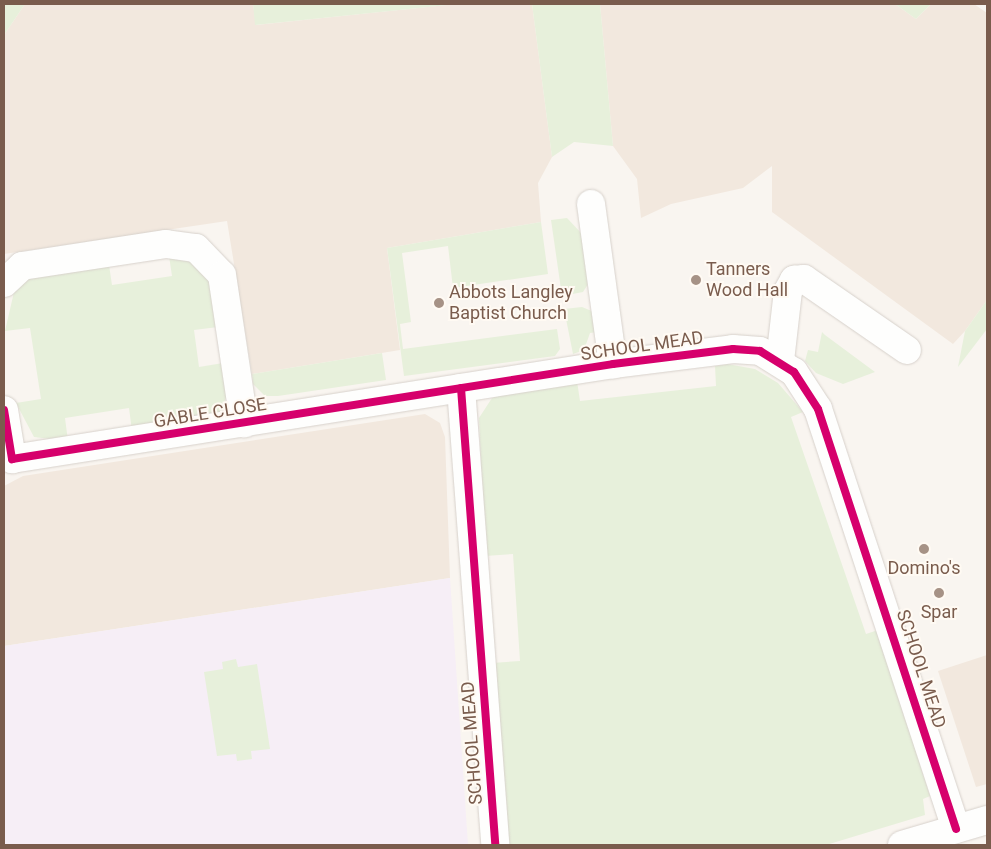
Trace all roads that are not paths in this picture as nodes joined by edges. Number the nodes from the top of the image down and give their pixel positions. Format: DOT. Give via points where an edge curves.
graph roads {
  1 [pos="591,204"];
  2 [pos="4,283"];
  3 [pos="907,350"];
  4 [pos="780,361"];
  5 [pos="613,364"];
  6 [pos="461,388"];
  7 [pos="4,410"];
  8 [pos="244,423"];
  9 [pos="8,462"];
  10 [pos="987,820"];
  11 [pos="956,829"];
  12 [pos="495,845"];
  13 [pos="902,845"];
  1 -- 5 [label="street"];
  2 -- 8 [label="street, GABLE CLOSE" via="22,266 166,244 196,248 222,274"];
  3 -- 4 [label="street" via="804,279 794,280 788,291"];
  4 -- 5 [label="street, SCHOOL MEAD" via="760,351 733,349"];
  4 -- 11 [label="street, SCHOOL MEAD" via="802,382 818,410"];
  5 -- 6 [label="street, SCHOOL MEAD"];
  6 -- 8 [label="street, GABLE CLOSE"];
  6 -- 12 [label="street, SCHOOL MEAD"];
  7 -- 9 [label="street, GABLE CLOSE"];
  8 -- 9 [label="street, GABLE CLOSE"];
  10 -- 11 [label="street"];
  11 -- 13 [label="street"];
}
